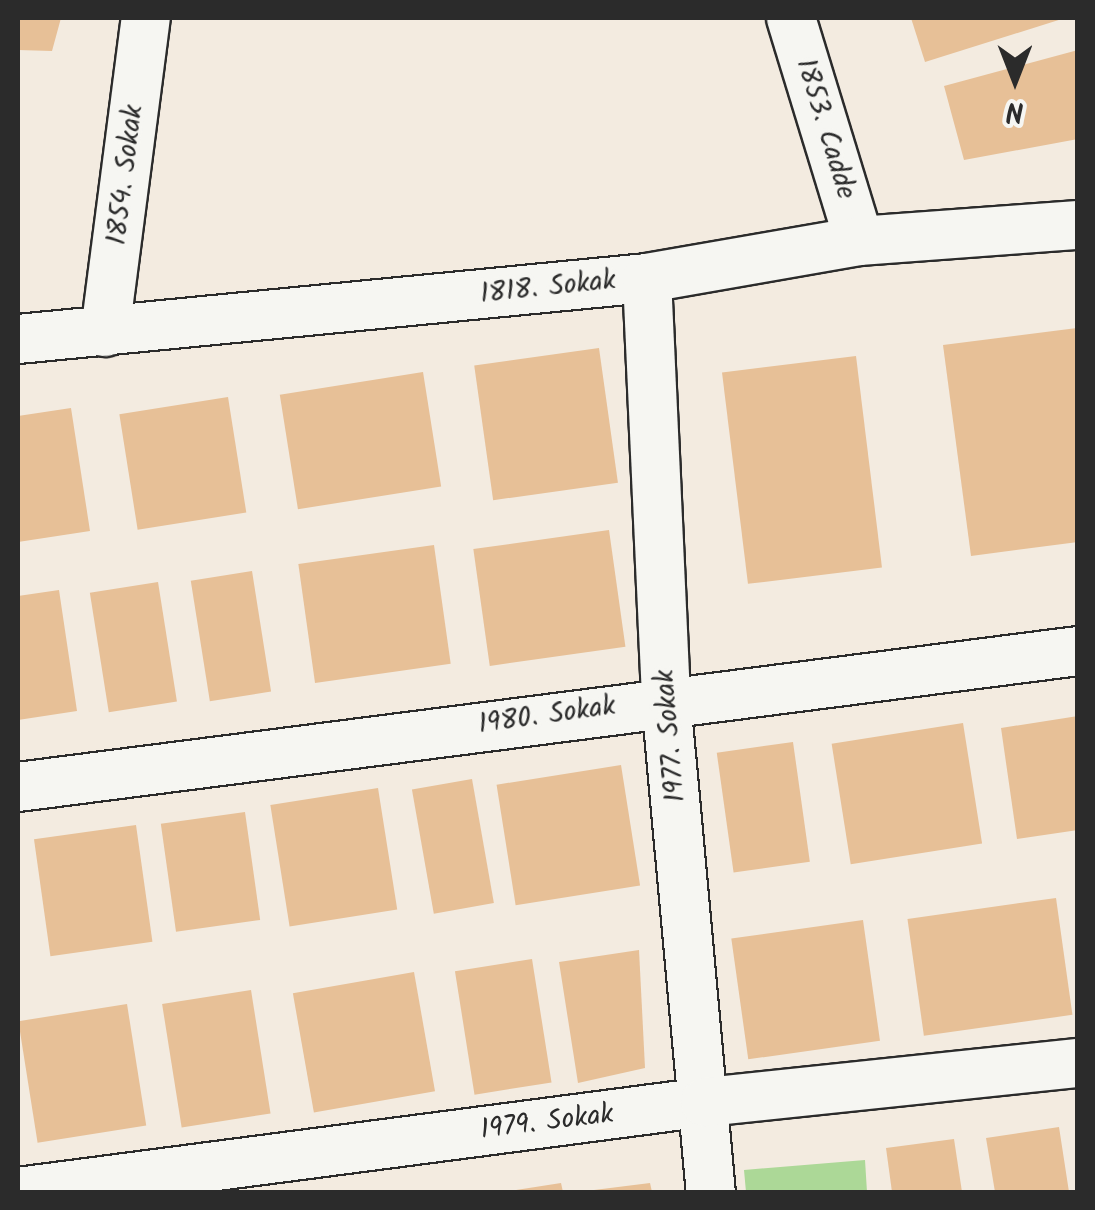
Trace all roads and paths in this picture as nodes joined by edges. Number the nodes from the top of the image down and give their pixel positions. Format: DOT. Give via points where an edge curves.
graph roads {
  1 [pos="146,18"];
  2 [pos="791,18"];
  3 [pos="1078,225"];
  4 [pos="859,240"];
  5 [pos="647,278"];
  6 [pos="105,332"];
  7 [pos="18,339"];
  8 [pos="1078,650"];
  9 [pos="666,700"];
  10 [pos="18,787"];
  11 [pos="1078,1063"];
  12 [pos="705,1102"];
  13 [pos="18,1192"];
  14 [pos="711,1192"];
  1 -- 6 [label="street, 1854. Sokak"];
  2 -- 4 [label="street, 1853. Cadde"];
  3 -- 4 [label="street, 1818. Sokak"];
  4 -- 5 [label="street, 1818. Sokak"];
  5 -- 6 [label="street, 1818. Sokak"];
  5 -- 9 [label="street, 1977. Sokak"];
  6 -- 7 [label="street, 1818. Sokak"];
  8 -- 9 [label="street, 1980. Sokak"];
  9 -- 10 [label="street, 1980. Sokak"];
  9 -- 12 [label="street, 1977. Sokak"];
  11 -- 12 [label="street, 1979. Sokak"];
  12 -- 13 [label="street, 1979. Sokak"];
  12 -- 14 [label="street, 1977. Sokak"];
}
